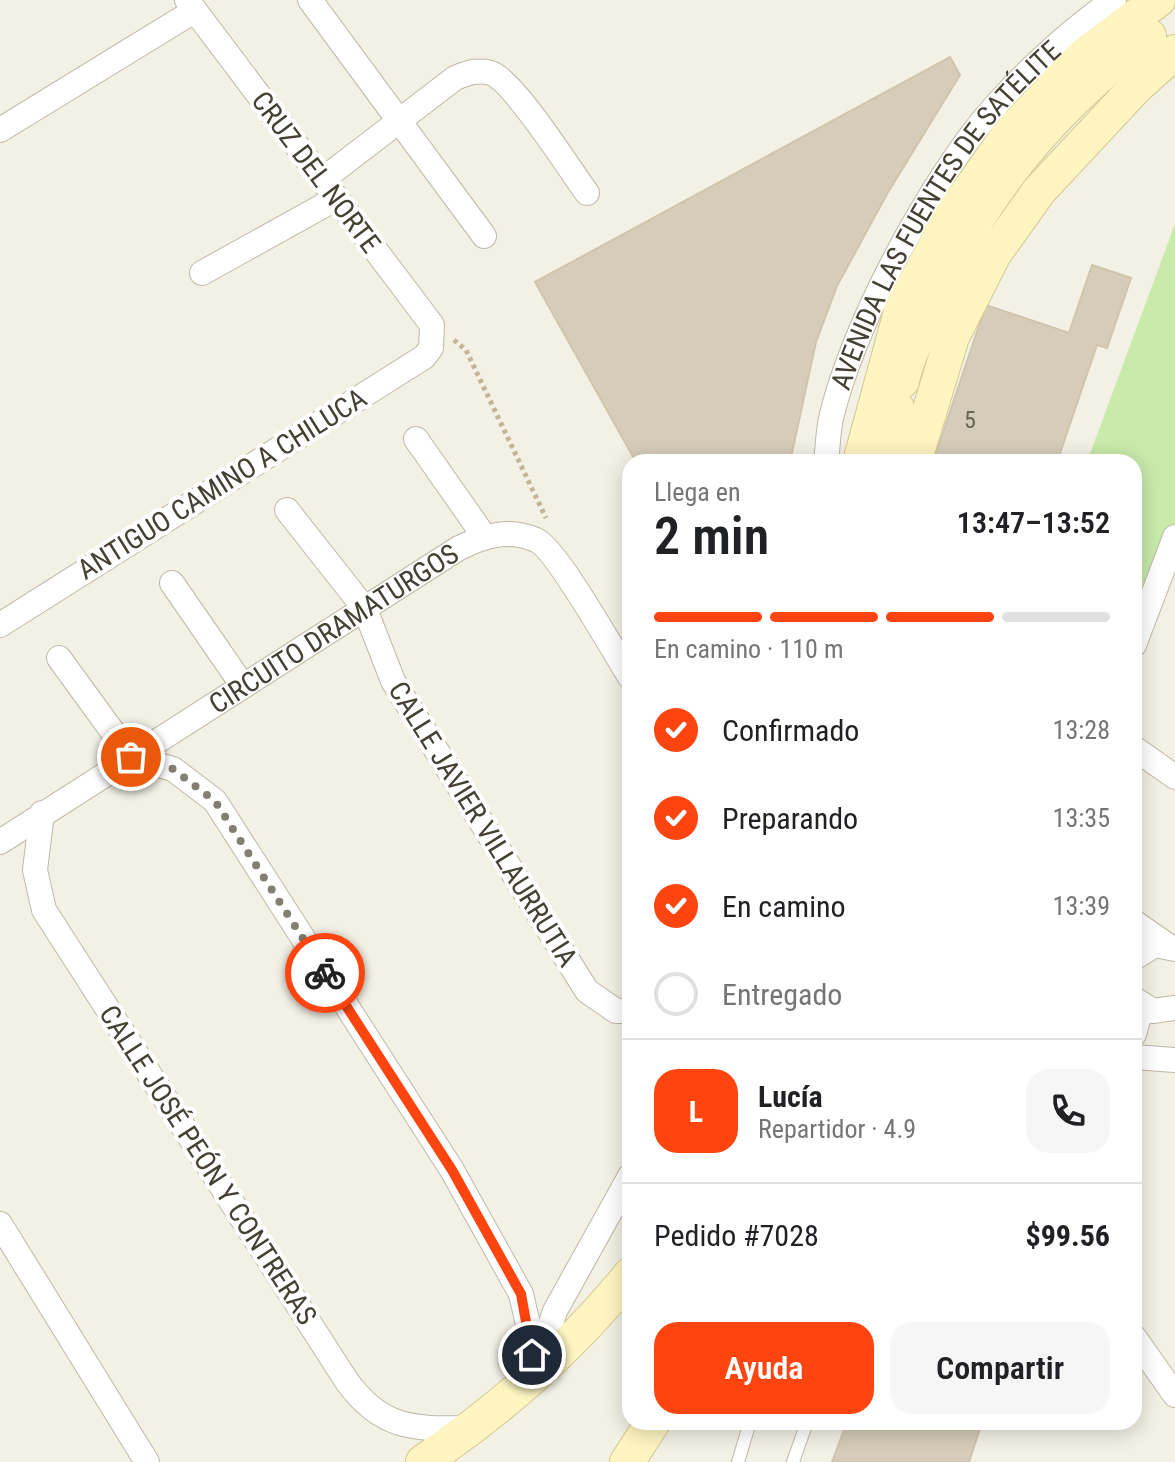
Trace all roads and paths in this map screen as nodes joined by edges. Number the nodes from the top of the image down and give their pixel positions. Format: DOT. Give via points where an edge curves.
graph roads {
  1 [pos="1114,0"];
  2 [pos="1158,0"];
  3 [pos="322,4"];
  4 [pos="190,6"];
  5 [pos="1175,17"];
  6 [pos="1175,52"];
  7 [pos="397,122"];
  8 [pos="0,130"];
  9 [pos="330,189"];
  10 [pos="587,193"];
  11 [pos="484,236"];
  12 [pos="202,273"];
  13 [pos="434,335"];
  14 [pos="897,408"];
  15 [pos="416,439"];
  16 [pos="827,454"];
  17 [pos="862,454"];
  18 [pos="881,454"];
  19 [pos="895,454"];
  20 [pos="916,454"];
  21 [pos="287,510"];
  22 [pos="484,536"];
  23 [pos="1175,537"];
  24 [pos="539,540"];
  25 [pos="172,583"];
  26 [pos="365,609"];
  27 [pos="1142,624"];
  28 [pos="0,625"];
  29 [pos="59,658"];
  30 [pos="622,664"];
  31 [pos="243,686"];
  32 [pos="1142,754"];
  33 [pos="131,757"];
  34 [pos="1175,777"];
  35 [pos="42,813"];
  36 [pos="3,833"];
  37 [pos="1142,927"];
  38 [pos="1171,947"];
  39 [pos="1142,951"];
  40 [pos="1142,1005"];
  41 [pos="1175,1008"];
  42 [pos="622,1011"];
  43 [pos="1142,1058"];
  44 [pos="1175,1060"];
  45 [pos="622,1190"];
  46 [pos="0,1224"];
  47 [pos="615,1307"];
  48 [pos="1142,1348"];
  49 [pos="533,1376"];
  50 [pos="1175,1395"];
  51 [pos="473,1428"];
  52 [pos="648,1430"];
  53 [pos="748,1430"];
  54 [pos="804,1430"];
  55 [pos="147,1462"];
  56 [pos="423,1462"];
  57 [pos="627,1462"];
  58 [pos="738,1462"];
  59 [pos="793,1462"];
  1 -- 16 [label="street, AVENIDA LAS FUENTES DE SATÉLITE" via="1071,30 974,131 914,227 856,344 832,416"];
  2 -- 17 [label="main road" via="1073,67 1009,134 952,215 902,308"];
  3 -- 7 [label="street"];
  4 -- 8 [label="street"];
  4 -- 9 [label="street, CRUZ DEL NORTE"];
  5 -- 14 [label="main road, AVENIDA LAS FUENTES DE SATÉLITE" via="1119,57 1015,165 973,225 904,373"];
  6 -- 20 [label="main road" via="1050,180 994,254 952,337"];
  7 -- 9 [label="street"];
  7 -- 10 [label="street" via="455,78 472,71 493,73 511,88"];
  7 -- 11 [label="street"];
  9 -- 12 [label="street"];
  9 -- 13 [label="street, CRUZ DEL NORTE" via="432,325"];
  13 -- 24 [label="path" via="466,350 545,511 547,528"];
  13 -- 28 [label="street, ANTIGUO CAMINO A CHILUCA" via="424,357"];
  14 -- 18 [label="main road, AVENIDA LAS FUENTES DE SATÉLITE"];
  14 -- 19 [label="main road, AVENIDA LAS FUENTES DE SATÉLITE"];
  15 -- 22 [label="street"];
  21 -- 26 [label="street, CALLE JAVIER VILLAURRUTIA"];
  22 -- 24 [label="street, CIRCUITO DRAMATURGOS" via="504,533"];
  22 -- 26 [label="street, CIRCUITO DRAMATURGOS"];
  23 -- 27 [label="street"];
  24 -- 30 [label="street"];
  25 -- 31 [label="street"];
  26 -- 31 [label="street, CIRCUITO DRAMATURGOS"];
  26 -- 42 [label="street, CALLE JAVIER VILLAURRUTIA" via="393,681 587,991"];
  29 -- 33 [label="street"];
  31 -- 33 [label="street, CIRCUITO DRAMATURGOS"];
  32 -- 34 [label="street"];
  33 -- 35 [label="street, CIRCUITO DRAMATURGOS"];
  33 -- 49 [label="street" via="173,769 215,801 452,1170 514,1280 530,1333"];
  35 -- 36 [label="street, CIRCUITO DRAMATURGOS"];
  35 -- 51 [label="street, CALLE JOSÉ PEÓN Y CONTRERAS" via="35,870 44,910 346,1380 361,1401 412,1429"];
  37 -- 38 [label="street"];
  38 -- 39 [label="street"];
  40 -- 41 [label="street" via="1153,1011"];
  43 -- 44 [label="street"];
  45 -- 49 [label="street" via="555,1311"];
  46 -- 55 [label="street"];
  47 -- 49 [label="main road"];
  48 -- 50 [label="street"];
  49 -- 51 [label="main road"];
  51 -- 56 [label="main road"];
  52 -- 57 [label="main road"];
  53 -- 58 [label="lane"];
  54 -- 59 [label="lane"];
}
